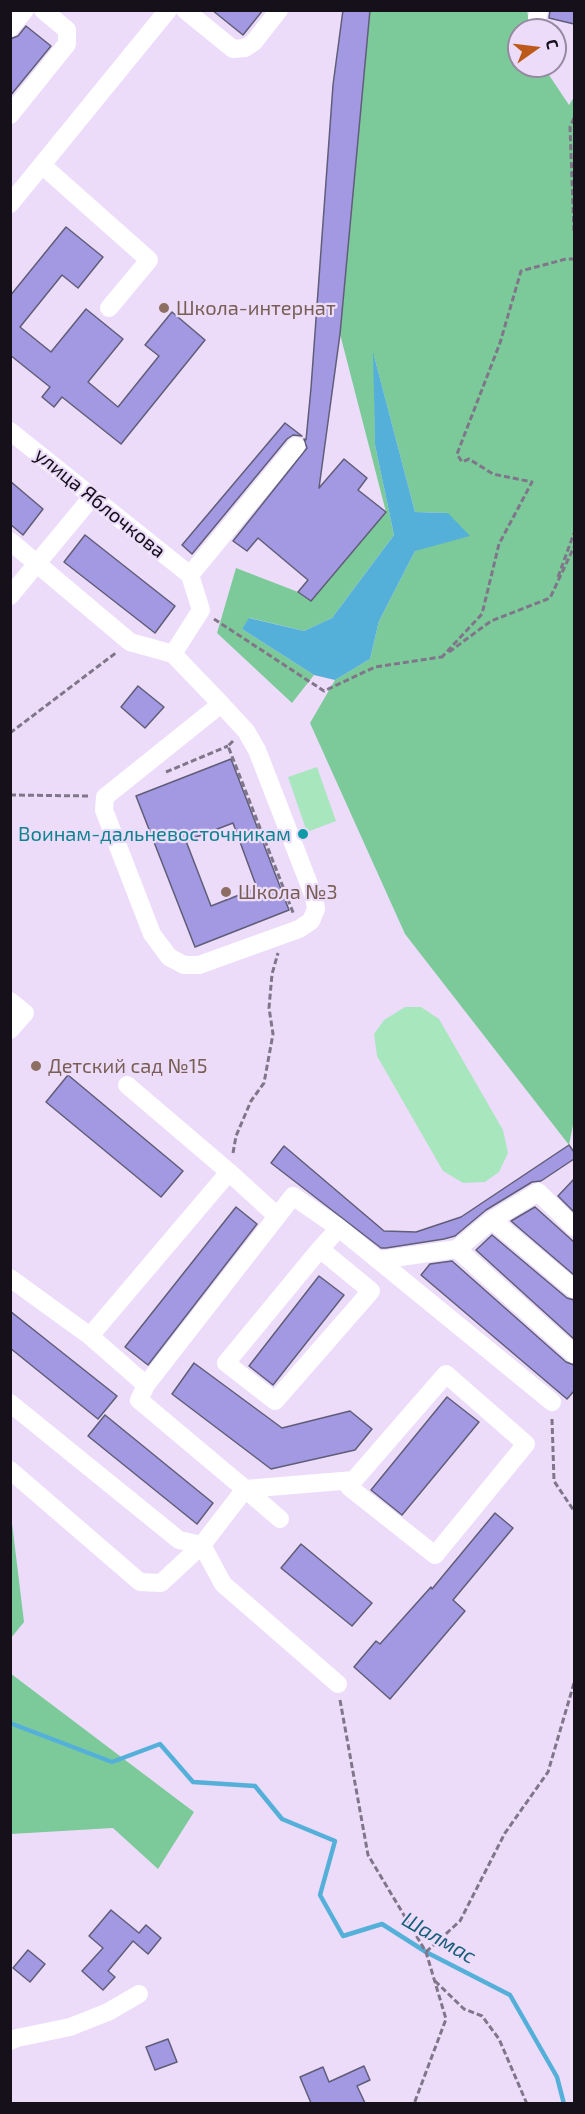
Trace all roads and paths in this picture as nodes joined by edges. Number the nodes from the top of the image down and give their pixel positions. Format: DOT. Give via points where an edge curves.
graph roads {
  1 [pos="25,10"];
  2 [pos="43,10"];
  3 [pos="168,10"];
  4 [pos="185,10"];
  5 [pos="279,10"];
  6 [pos="10,28"];
  7 [pos="10,115"];
  8 [pos="574,118"];
  9 [pos="42,165"];
  10 [pos="10,204"];
  11 [pos="574,232"];
  12 [pos="574,259"];
  13 [pos="109,308"];
  14 [pos="10,430"];
  15 [pos="296,446"];
  16 [pos="93,497"];
  17 [pos="574,533"];
  18 [pos="10,541"];
  19 [pos="574,547"];
  20 [pos="37,564"];
  21 [pos="190,575"];
  22 [pos="10,596"];
  23 [pos="550,598"];
  24 [pos="201,610"];
  25 [pos="130,642"];
  26 [pos="173,654"];
  27 [pos="441,658"];
  28 [pos="221,704"];
  29 [pos="246,731"];
  30 [pos="10,733"];
  31 [pos="10,795"];
  32 [pos="105,797"];
  33 [pos="292,932"];
  34 [pos="10,1001"];
  35 [pos="10,1030"];
  36 [pos="127,1085"];
  37 [pos="229,1172"];
  38 [pos="277,1216"];
  39 [pos="492,1220"];
  40 [pos="339,1227"];
  41 [pos="574,1227"];
  42 [pos="320,1249"];
  43 [pos="457,1249"];
  44 [pos="379,1260"];
  45 [pos="10,1278"];
  46 [pos="574,1289"];
  47 [pos="90,1336"];
  48 [pos="574,1354"];
  49 [pos="146,1385"];
  50 [pos="552,1402"];
  51 [pos="10,1403"];
  52 [pos="10,1470"];
  53 [pos="354,1480"];
  54 [pos="245,1489"];
  55 [pos="574,1511"];
  56 [pos="280,1519"];
  57 [pos="202,1545"];
  58 [pos="574,1683"];
  59 [pos="338,1684"];
  60 [pos="426,1952"];
  61 [pos="434,1979"];
  62 [pos="139,1994"];
  63 [pos="10,2041"];
  64 [pos="414,2103"];
  65 [pos="527,2103"];
  1 -- 6 [label="street"];
  2 -- 7 [label="street" via="67,30 67,44"];
  3 -- 9 [label="street"];
  4 -- 5 [label="street" via="233,49 254,42"];
  8 -- 11 [label="path" via="570,127"];
  9 -- 10 [label="street"];
  9 -- 13 [label="street" via="149,260"];
  12 -- 27 [label="path" via="521,271 500,343 457,454 462,462 470,459 493,474 532,482 499,544 482,614"];
  14 -- 16 [label="street, улица Яблочкова"];
  15 -- 21 [label="street"];
  16 -- 20 [label="street"];
  16 -- 21 [label="street, улица Яблочкова"];
  17 -- 23 [label="path"];
  18 -- 20 [label="street"];
  19 -- 23 [label="path"];
  20 -- 22 [label="street"];
  20 -- 25 [label="street"];
  21 -- 24 [label="street"];
  23 -- 27 [label="path" via="491,621"];
  24 -- 26 [label="street"];
  24 -- 27 [label="path" via="324,691 375,667"];
  25 -- 26 [label="street"];
  25 -- 30 [label="path"];
  26 -- 28 [label="street"];
  28 -- 29 [label="street"];
  28 -- 32 [label="street"];
  29 -- 33 [label="path" via="228,746"];
  29 -- 33 [label="street" via="314,897 316,909 311,921"];
  31 -- 32 [label="path"];
  32 -- 33 [label="street" via="104,810 152,934 169,957 184,965 199,965"];
  33 -- 37 [label="path" via="272,974 269,1008 273,1034 264,1083 251,1101 236,1136"];
  34 -- 35 [label="street" via="25,1013"];
  36 -- 37 [label="street"];
  37 -- 38 [label="street"];
  37 -- 47 [label="street"];
  38 -- 40 [label="street" via="293,1196"];
  38 -- 49 [label="street"];
  39 -- 41 [label="street" via="538,1191"];
  39 -- 43 [label="street"];
  39 -- 46 [label="street"];
  40 -- 42 [label="street"];
  40 -- 44 [label="street"];
  42 -- 42 [label="street" via="226,1363 275,1401 371,1291"];
  43 -- 44 [label="street"];
  43 -- 48 [label="street"];
  44 -- 50 [label="street"];
  45 -- 47 [label="street"];
  47 -- 49 [label="street"];
  49 -- 54 [label="street" via="139,1400"];
  50 -- 55 [label="path" via="554,1481"];
  51 -- 57 [label="street" via="179,1540"];
  52 -- 57 [label="street" via="140,1582 161,1583"];
  53 -- 53 [label="street" via="447,1374 526,1444 435,1555 349,1487"];
  53 -- 54 [label="street"];
  54 -- 56 [label="street"];
  54 -- 57 [label="street"];
  57 -- 59 [label="street" via="223,1584"];
  58 -- 60 [label="path" via="548,1772 505,1833 460,1921"];
  59 -- 60 [label="path" via="369,1855"];
  60 -- 61 [label="path"];
  61 -- 64 [label="path" via="446,2019"];
  61 -- 65 [label="path" via="464,2009 482,2016 499,2039"];
  62 -- 63 [label="street" via="70,2027"];
}
